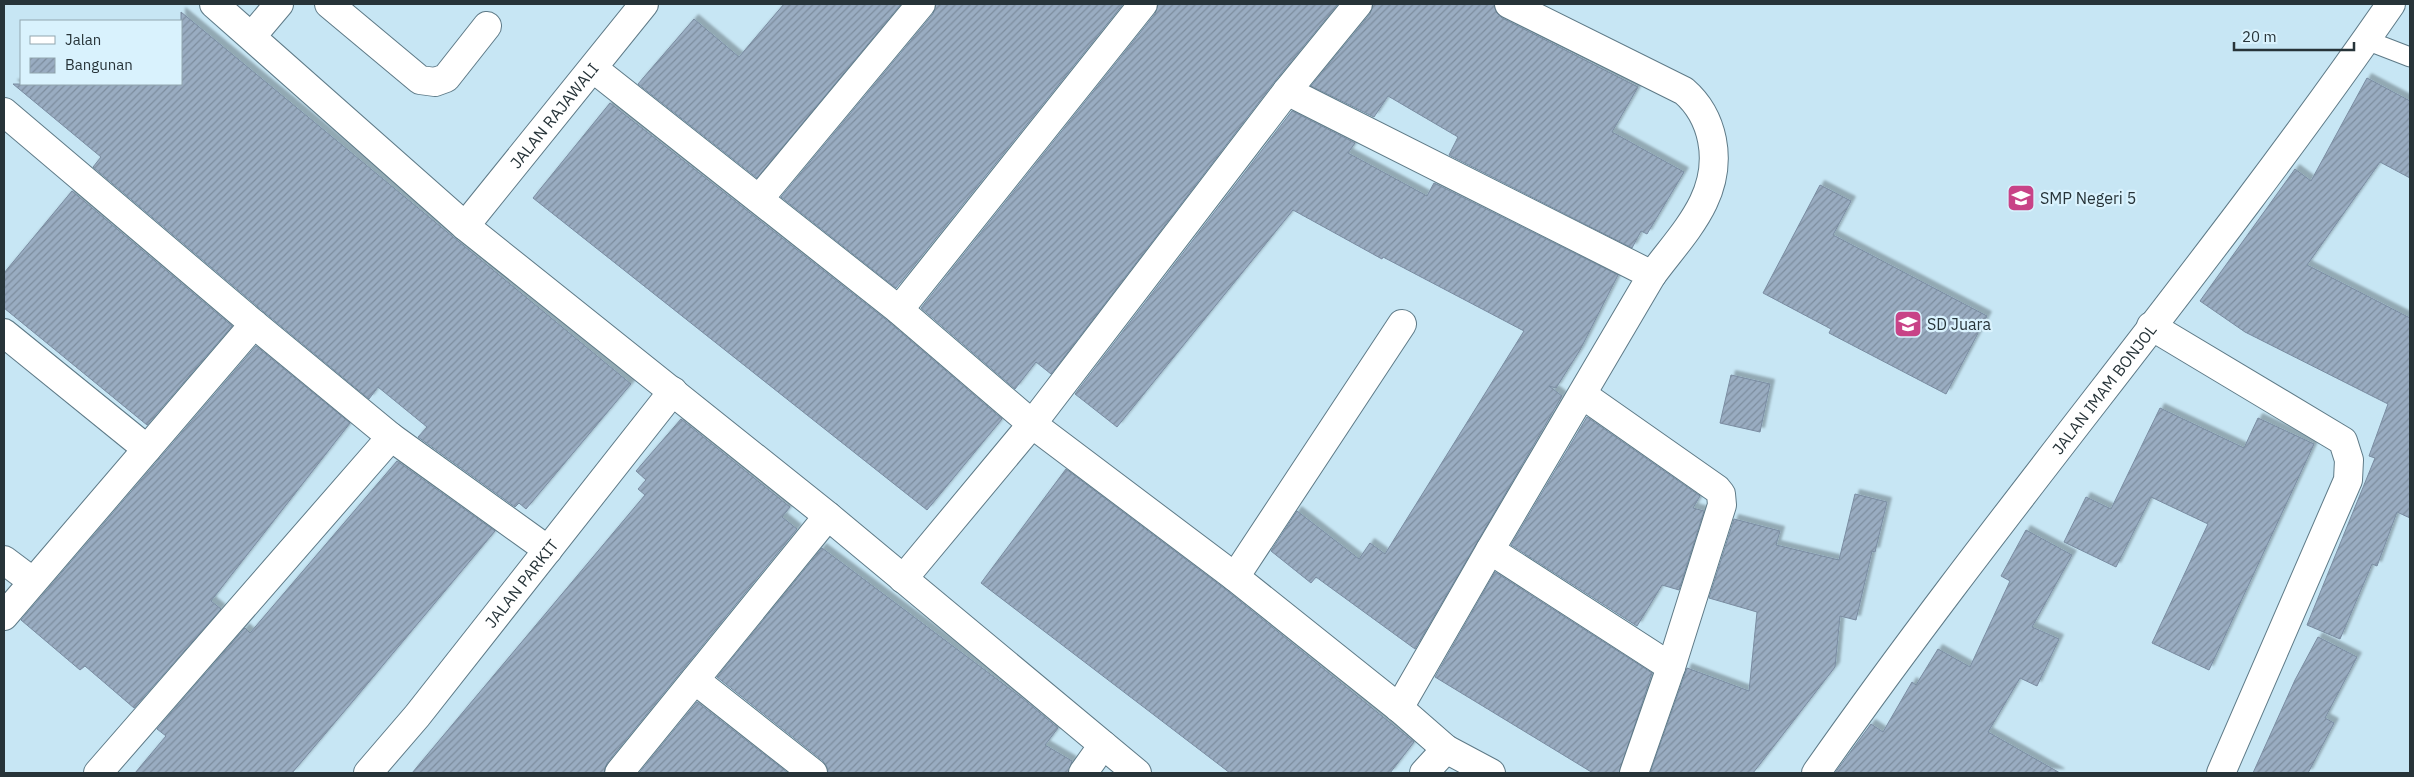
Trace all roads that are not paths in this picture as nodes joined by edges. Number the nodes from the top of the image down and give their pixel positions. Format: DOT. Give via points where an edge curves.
graph roads {
  1 [pos="214,4"];
  2 [pos="279,4"];
  3 [pos="329,4"];
  4 [pos="644,4"];
  5 [pos="921,4"];
  6 [pos="1143,4"];
  7 [pos="1358,4"];
  8 [pos="1509,4"];
  9 [pos="2391,4"];
  10 [pos="1547,12"];
  11 [pos="487,26"];
  12 [pos="252,36"];
  13 [pos="2366,40"];
  14 [pos="2410,58"];
  15 [pos="594,69"];
  16 [pos="1287,91"];
  17 [pos="4,112"];
  18 [pos="759,199"];
  19 [pos="465,226"];
  20 [pos="1652,275"];
  21 [pos="899,310"];
  22 [pos="254,324"];
  23 [pos="1402,324"];
  24 [pos="2151,326"];
  25 [pos="4,333"];
  26 [pos="673,391"];
  27 [pos="1583,395"];
  28 [pos="1032,424"];
  29 [pos="391,437"];
  30 [pos="147,449"];
  31 [pos="828,516"];
  32 [pos="548,550"];
  33 [pos="1490,550"];
  34 [pos="4,560"];
  35 [pos="1235,577"];
  36 [pos="903,579"];
  37 [pos="32,581"];
  38 [pos="4,616"];
  39 [pos="1671,667"];
  40 [pos="695,680"];
  41 [pos="1399,708"];
  42 [pos="1103,745"];
  43 [pos="1446,749"];
  44 [pos="98,773"];
  45 [pos="368,773"];
  46 [pos="618,773"];
  47 [pos="813,773"];
  48 [pos="1082,773"];
  49 [pos="1137,773"];
  50 [pos="1424,773"];
  51 [pos="1491,773"];
  52 [pos="1634,773"];
  53 [pos="1816,773"];
  54 [pos="2220,773"];
  1 -- 12 [label="street"];
  2 -- 12 [label="street"];
  3 -- 11 [label="street" via="420,80 435,82 446,78"];
  4 -- 15 [label="street, JALAN RAJAWALI"];
  5 -- 18 [label="street"];
  6 -- 21 [label="street"];
  7 -- 16 [label="street"];
  8 -- 10 [label="street"];
  9 -- 13 [label="street, JALAN IMAM BONJOL"];
  10 -- 20 [label="street" via="1684,91 1695,100 1710,132 1715,156 1713,180 1702,209"];
  12 -- 19 [label="street"];
  13 -- 14 [label="lane"];
  13 -- 24 [label="street, JALAN IMAM BONJOL" via="2289,147"];
  15 -- 18 [label="street"];
  15 -- 19 [label="street, JALAN RAJAWALI"];
  16 -- 20 [label="street"];
  16 -- 28 [label="street"];
  17 -- 22 [label="street"];
  18 -- 21 [label="street"];
  19 -- 26 [label="street"];
  20 -- 27 [label="street"];
  21 -- 28 [label="street"];
  22 -- 29 [label="street"];
  22 -- 30 [label="street"];
  23 -- 35 [label="street"];
  24 -- 53 [label="street, JALAN IMAM BONJOL" via="1875,690"];
  24 -- 54 [label="street" via="2343,440 2350,460 2348,480"];
  25 -- 30 [label="street"];
  26 -- 31 [label="street"];
  26 -- 32 [label="street, JALAN PARKIT"];
  27 -- 33 [label="street"];
  27 -- 39 [label="street" via="1721,494 1722,505"];
  28 -- 35 [label="street"];
  28 -- 36 [label="street"];
  29 -- 32 [label="street"];
  29 -- 44 [label="street"];
  30 -- 37 [label="street"];
  31 -- 36 [label="street"];
  31 -- 40 [label="street"];
  32 -- 45 [label="street, JALAN PARKIT"];
  33 -- 39 [label="street"];
  33 -- 41 [label="street"];
  34 -- 37 [label="street"];
  35 -- 41 [label="street"];
  36 -- 42 [label="street"];
  37 -- 38 [label="street"];
  39 -- 52 [label="street"];
  40 -- 46 [label="street"];
  40 -- 47 [label="street"];
  41 -- 43 [label="street"];
  42 -- 48 [label="street"];
  42 -- 49 [label="street"];
  43 -- 50 [label="street"];
  43 -- 51 [label="street"];
}
